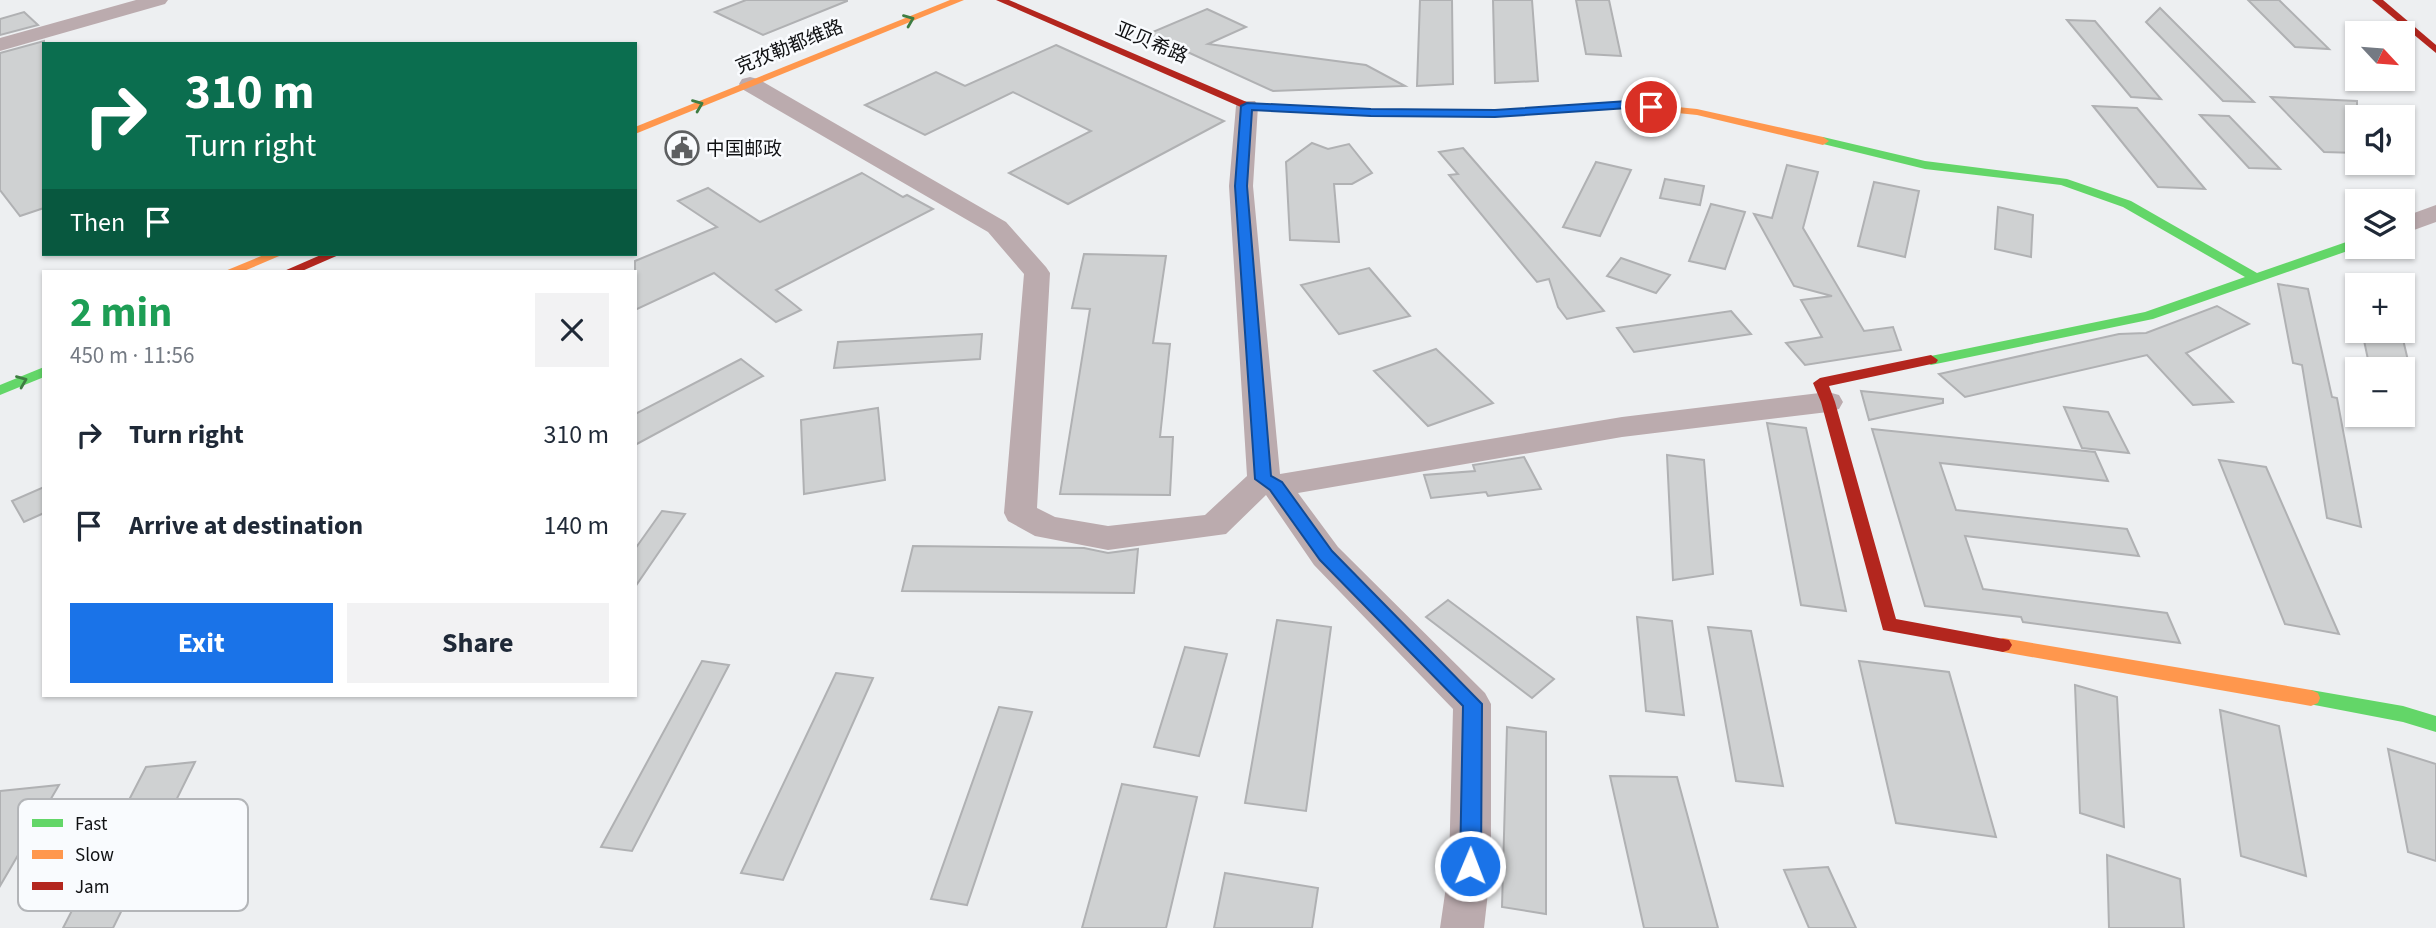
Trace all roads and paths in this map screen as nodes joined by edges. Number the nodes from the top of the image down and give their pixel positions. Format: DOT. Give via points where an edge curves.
graph roads {
  1 [pos="158,0"];
  2 [pos="959,0"];
  3 [pos="1001,0"];
  4 [pos="2377,0"];
  5 [pos="0,46"];
  6 [pos="2436,50"];
  7 [pos="750,84"];
  8 [pos="1247,106"];
  9 [pos="637,130"];
  10 [pos="2436,213"];
  11 [pos="2415,221"];
  12 [pos="2345,247"];
  13 [pos="271,256"];
  14 [pos="329,256"];
  15 [pos="235,270"];
  16 [pos="294,270"];
  17 [pos="2256,278"];
  18 [pos="42,373"];
  19 [pos="0,390"];
  20 [pos="1828,402"];
  21 [pos="1270,482"];
  22 [pos="2436,724"];
  23 [pos="1462,928"];
  1 -- 5 [label="street"];
  7 -- 2 [label="street, 克孜勒都维路, one-way"];
  3 -- 8 [label="street, 亚贝希路"];
  4 -- 6 [label="street"];
  9 -- 7 [label="street, 克孜勒都维路, one-way"];
  7 -- 21 [label="street" via="997,227 1037,273 1020,513 1047,528 1108,538 1214,526"];
  8 -- 17 [label="street" via="1495,113 1628,105 1697,112 1925,165 2063,181 2127,204"];
  8 -- 21 [label="street" via="1241,186"];
  10 -- 11 [label="street"];
  12 -- 17 [label="street"];
  13 -- 15 [label="street"];
  14 -- 16 [label="street"];
  17 -- 20 [label="street" via="2148,316 1819,383"];
  19 -- 18 [label="street, one-way"];
  20 -- 21 [label="street" via="1622,427"];
  20 -- 22 [label="street" via="1889,625 2403,714"];
  21 -- 23 [label="street" via="1326,556 1472,704 1470,866"];
}
